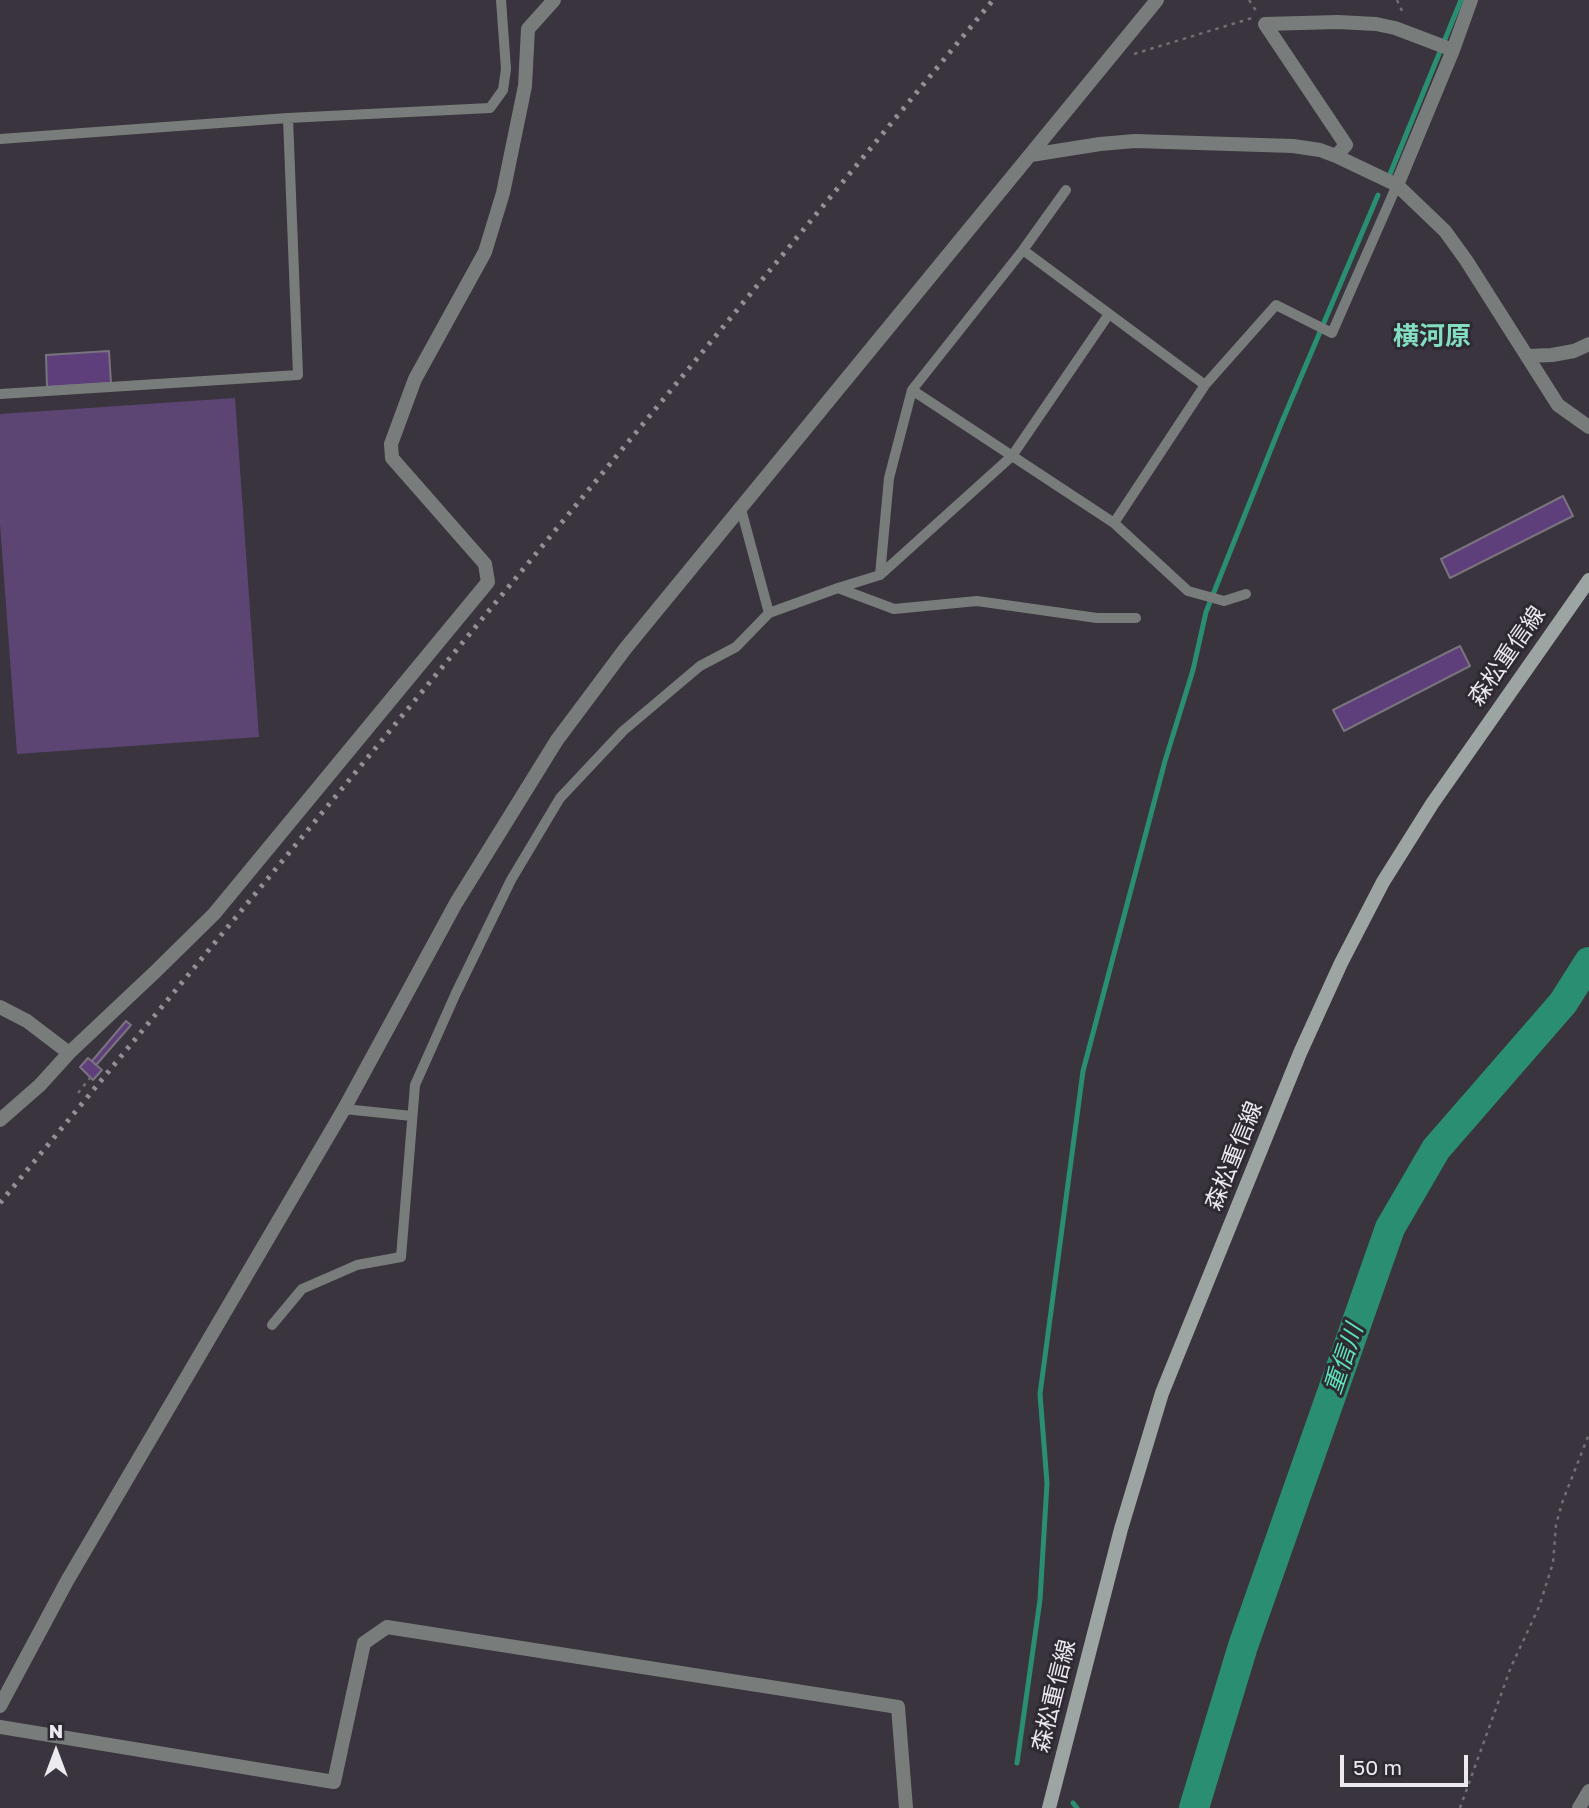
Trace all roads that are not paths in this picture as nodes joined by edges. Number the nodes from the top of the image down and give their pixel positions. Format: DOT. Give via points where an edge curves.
graph roads {
  1 [pos="501,0"];
  2 [pos="554,0"];
  3 [pos="1157,0"];
  4 [pos="1471,0"];
  5 [pos="1447,48"];
  6 [pos="288,118"];
  7 [pos="0,139"];
  8 [pos="1031,155"];
  9 [pos="1336,156"];
  10 [pos="1397,185"];
  11 [pos="1066,190"];
  12 [pos="1023,250"];
  13 [pos="1110,314"];
  14 [pos="1589,344"];
  15 [pos="1528,356"];
  16 [pos="1205,385"];
  17 [pos="912,390"];
  18 [pos="0,394"];
  19 [pos="1589,428"];
  20 [pos="1012,456"];
  21 [pos="741,509"];
  22 [pos="1114,523"];
  23 [pos="880,575"];
  24 [pos="1589,580"];
  25 [pos="838,588"];
  26 [pos="1246,594"];
  27 [pos="769,613"];
  28 [pos="1136,618"];
  29 [pos="0,1007"];
  30 [pos="69,1053"];
  31 [pos="344,1109"];
  32 [pos="412,1116"];
  33 [pos="0,1120"];
  34 [pos="272,1325"];
  35 [pos="0,1706"];
  36 [pos="0,1727"];
  37 [pos="1589,1791"];
  38 [pos="906,1808"];
  39 [pos="1049,1808"];
  40 [pos="1580,1808"];
  1 -- 6 [label="lane" via="506,69 503,90 491,108"];
  2 -- 30 [label="street" via="528,29 523,98 485,252 415,379 391,444 392,458 485,564 488,582 214,914"];
  3 -- 8 [label="street"];
  4 -- 5 [label="street"];
  5 -- 9 [label="street" via="1377,24 1265,24 1346,145"];
  5 -- 10 [label="street"];
  6 -- 7 [label="lane"];
  6 -- 18 [label="lane" via="298,375"];
  8 -- 9 [label="street" via="1100,144 1176,141 1293,146"];
  8 -- 21 [label="street"];
  9 -- 10 [label="street"];
  10 -- 15 [label="street" via="1445,231"];
  10 -- 16 [label="lane" via="1332,333 1276,305"];
  11 -- 12 [label="lane"];
  12 -- 13 [label="lane"];
  12 -- 17 [label="lane"];
  13 -- 16 [label="lane"];
  13 -- 20 [label="lane"];
  14 -- 15 [label="street" via="1574,351"];
  15 -- 19 [label="street" via="1558,405"];
  16 -- 22 [label="lane"];
  17 -- 20 [label="lane"];
  17 -- 23 [label="lane" via="889,478"];
  20 -- 22 [label="lane"];
  20 -- 23 [label="lane"];
  21 -- 27 [label="lane"];
  21 -- 31 [label="street" via="625,649 557,740 456,903"];
  22 -- 26 [label="lane" via="1188,591 1224,601"];
  23 -- 25 [label="lane"];
  24 -- 39 [label="main road, 森松重信線" via="1383,882 1300,1053 1162,1393 1121,1529"];
  25 -- 27 [label="lane"];
  25 -- 28 [label="lane" via="894,609 977,601 1097,618"];
  27 -- 32 [label="lane" via="736,647 700,666 623,732 560,798 511,880 456,993 415,1085"];
  29 -- 30 [label="street"];
  30 -- 33 [label="street"];
  31 -- 32 [label="lane"];
  31 -- 35 [label="street" via="66,1581"];
  32 -- 34 [label="lane" via="401,1257 357,1265 302,1289"];
  36 -- 38 [label="street" via="334,1782 364,1643 387,1627 898,1707"];
  37 -- 40 [label="street"];
}
